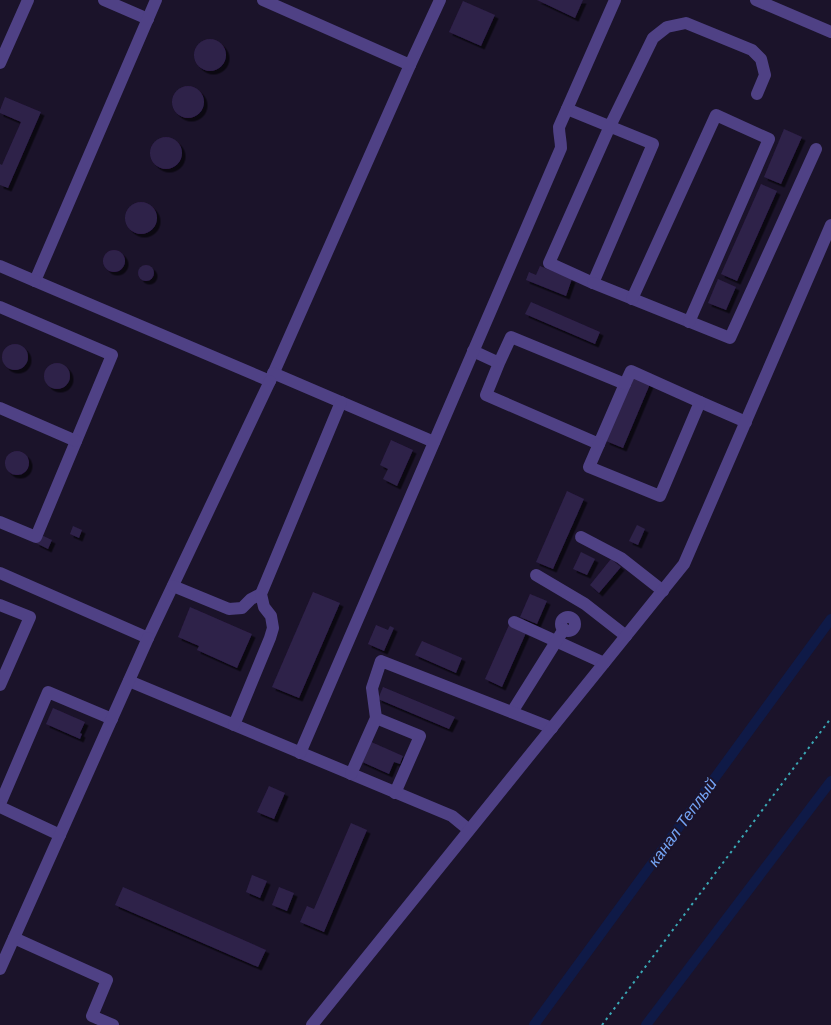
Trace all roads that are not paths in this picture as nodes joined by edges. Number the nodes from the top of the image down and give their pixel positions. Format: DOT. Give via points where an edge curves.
graph roads {
  1 [pos="28,0"];
  2 [pos="104,0"];
  3 [pos="156,0"];
  4 [pos="263,0"];
  5 [pos="440,0"];
  6 [pos="615,0"];
  7 [pos="756,0"];
  8 [pos="148,19"];
  9 [pos="831,32"];
  10 [pos="0,63"];
  11 [pos="410,65"];
  12 [pos="758,94"];
  13 [pos="567,109"];
  14 [pos="610,126"];
  15 [pos="816,149"];
  16 [pos="831,225"];
  17 [pos="0,266"];
  18 [pos="35,282"];
  19 [pos="593,283"];
  20 [pos="632,299"];
  21 [pos="0,307"];
  22 [pos="689,322"];
  23 [pos="474,351"];
  24 [pos="499,363"];
  25 [pos="271,377"];
  26 [pos="625,384"];
  27 [pos="340,402"];
  28 [pos="700,402"];
  29 [pos="0,408"];
  30 [pos="746,422"];
  31 [pos="76,440"];
  32 [pos="434,442"];
  33 [pos="599,444"];
  34 [pos="0,522"];
  35 [pos="581,537"];
  36 [pos="0,573"];
  37 [pos="536,575"];
  38 [pos="173,586"];
  39 [pos="663,591"];
  40 [pos="261,594"];
  41 [pos="0,605"];
  42 [pos="514,622"];
  43 [pos="564,630"];
  44 [pos="626,636"];
  45 [pos="148,638"];
  46 [pos="556,642"];
  47 [pos="604,663"];
  48 [pos="129,681"];
  49 [pos="0,685"];
  50 [pos="512,712"];
  51 [pos="376,718"];
  52 [pos="112,719"];
  53 [pos="234,725"];
  54 [pos="552,728"];
  55 [pos="300,753"];
  56 [pos="350,774"];
  57 [pos="395,793"];
  58 [pos="0,805"];
  59 [pos="469,830"];
  60 [pos="60,835"];
  61 [pos="14,938"];
  62 [pos="0,970"];
  63 [pos="90,1021"];
  64 [pos="113,1025"];
  65 [pos="312,1025"];
  1 -- 10 [label="lane"];
  2 -- 8 [label="lane"];
  3 -- 8 [label="lane"];
  4 -- 11 [label="lane"];
  5 -- 11 [label="lane"];
  6 -- 13 [label="lane"];
  7 -- 9 [label="lane"];
  8 -- 18 [label="lane"];
  11 -- 25 [label="lane"];
  12 -- 14 [label="lane" via="765,75 761,59 752,50 686,23 667,26 653,38"];
  13 -- 14 [label="lane"];
  13 -- 23 [label="lane" via="558,127 561,148"];
  14 -- 19 [label="lane" via="653,144"];
  14 -- 19 [label="lane" via="549,263"];
  15 -- 22 [label="lane" via="730,338"];
  16 -- 30 [label="lane"];
  17 -- 18 [label="lane"];
  18 -- 25 [label="lane"];
  19 -- 20 [label="lane"];
  20 -- 22 [label="lane"];
  20 -- 22 [label="lane" via="716,115 769,139"];
  21 -- 31 [label="lane" via="112,355"];
  23 -- 24 [label="lane"];
  23 -- 32 [label="lane"];
  24 -- 26 [label="lane" via="511,337"];
  24 -- 33 [label="lane" via="486,395"];
  25 -- 27 [label="lane"];
  25 -- 38 [label="lane"];
  26 -- 28 [label="lane" via="631,371"];
  26 -- 33 [label="lane"];
  27 -- 32 [label="lane"];
  27 -- 40 [label="lane"];
  28 -- 30 [label="lane"];
  28 -- 33 [label="lane" via="660,496 589,467"];
  29 -- 31 [label="lane"];
  30 -- 39 [label="lane" via="684,564"];
  31 -- 34 [label="lane" via="36,537"];
  32 -- 55 [label="lane"];
  35 -- 39 [label="lane" via="621,558"];
  36 -- 45 [label="lane"];
  37 -- 44 [label="lane" via="585,604"];
  38 -- 40 [label="lane" via="229,609 242,608"];
  38 -- 45 [label="lane"];
  39 -- 44 [label="lane"];
  40 -- 53 [label="lane" via="273,628"];
  41 -- 49 [label="lane" via="30,617"];
  42 -- 46 [label="lane"];
  43 -- 46 [label="lane"];
  44 -- 47 [label="lane"];
  45 -- 48 [label="lane"];
  46 -- 47 [label="lane"];
  46 -- 50 [label="lane"];
  47 -- 54 [label="lane"];
  48 -- 52 [label="lane"];
  48 -- 53 [label="lane"];
  50 -- 51 [label="lane" via="381,661 372,688"];
  50 -- 54 [label="lane"];
  51 -- 56 [label="lane"];
  51 -- 57 [label="lane" via="420,736"];
  52 -- 58 [label="lane" via="48,692"];
  52 -- 60 [label="lane"];
  53 -- 55 [label="lane"];
  54 -- 59 [label="lane"];
  55 -- 56 [label="lane"];
  56 -- 57 [label="lane"];
  57 -- 59 [label="lane" via="452,816"];
  58 -- 60 [label="lane"];
  59 -- 65 [label="lane"];
  60 -- 61 [label="lane"];
  61 -- 62 [label="lane"];
  61 -- 63 [label="lane" via="107,980"];
  63 -- 64 [label="lane"];
}
